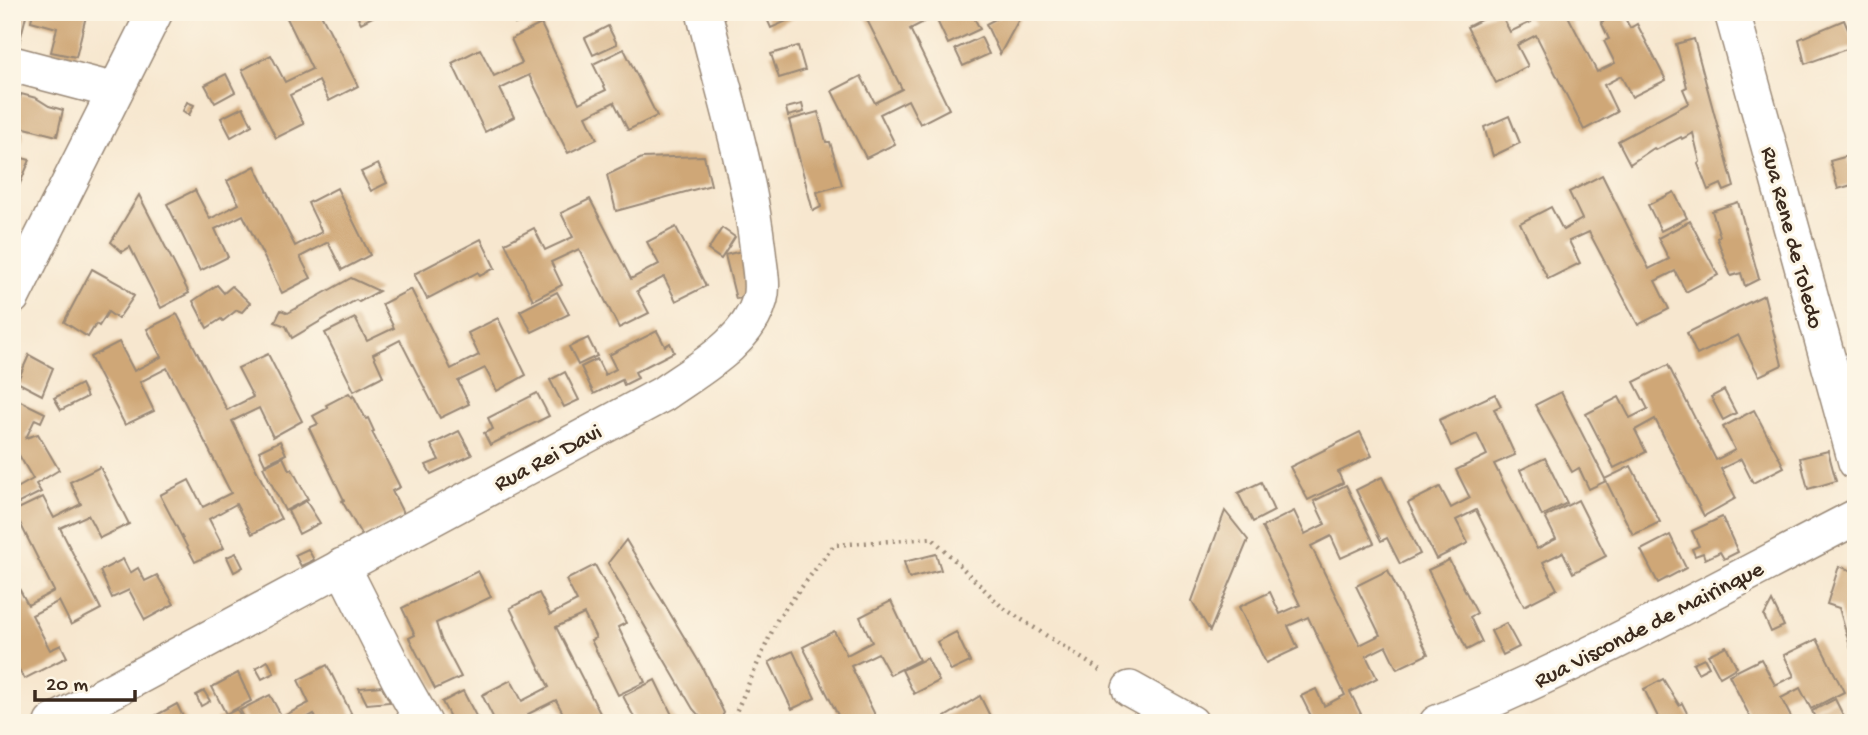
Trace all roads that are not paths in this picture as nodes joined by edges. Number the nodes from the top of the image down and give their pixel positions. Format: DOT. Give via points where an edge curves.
graph roads {
  1 [pos="155,12"];
  2 [pos="704,12"];
  3 [pos="1732,12"];
  4 [pos="12,64"];
  5 [pos="115,91"];
  6 [pos="12,297"];
  7 [pos="1856,463"];
  8 [pos="1856,517"];
  9 [pos="342,566"];
  10 [pos="1130,689"];
  11 [pos="52,723"];
  12 [pos="424,723"];
  13 [pos="1191,723"];
  14 [pos="1437,723"];
  1 -- 5 [label="street"];
  2 -- 9 [label="street, Rua Rei Davi" via="754,216 760,299 746,326 725,350 663,394"];
  3 -- 7 [label="street, Rua Rene de Toledo"];
  4 -- 5 [label="street"];
  5 -- 6 [label="street"];
  8 -- 14 [label="street, Rua Visconde de Mairinque" via="1624,636"];
  9 -- 11 [label="street, Rua Rei Davi"];
  9 -- 12 [label="street"];
  10 -- 13 [label="street"];
}
